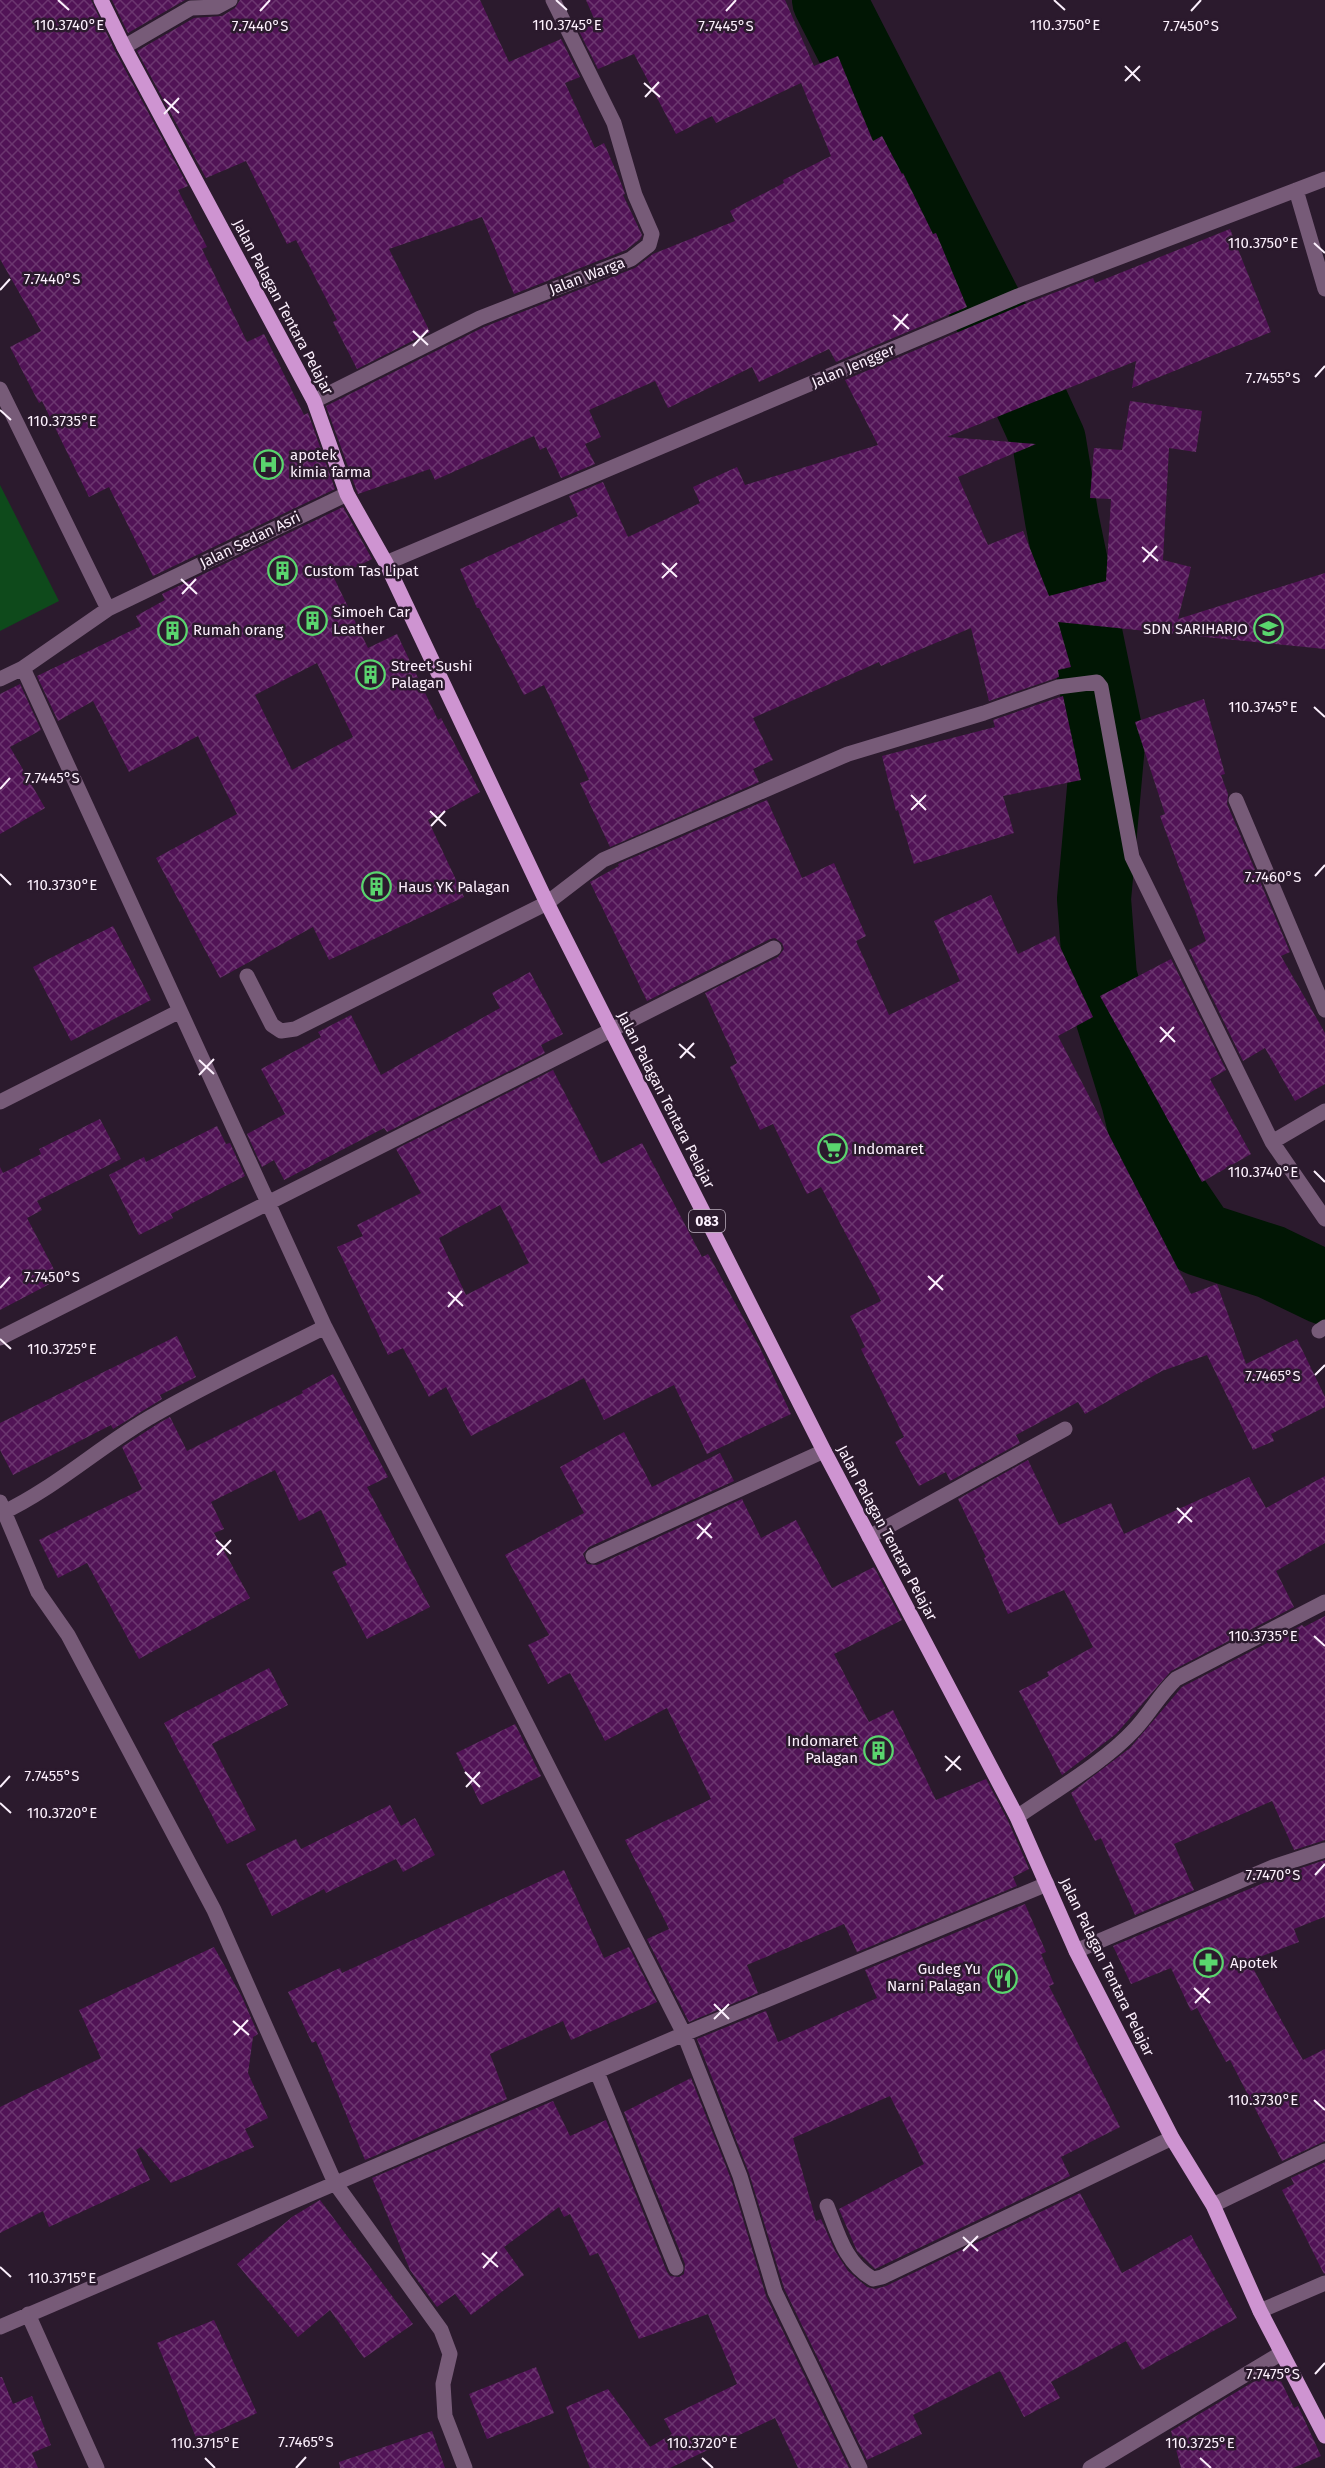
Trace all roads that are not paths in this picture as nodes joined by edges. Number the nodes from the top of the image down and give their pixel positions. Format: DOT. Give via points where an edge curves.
graph roads {
  1 [pos="102,0"];
  2 [pos="230,0"];
  3 [pos="553,0"];
  4 [pos="124,47"];
  5 [pos="1325,179"];
  6 [pos="1296,190"];
  7 [pos="1325,289"];
  8 [pos="0,389"];
  9 [pos="314,401"];
  10 [pos="347,494"];
  11 [pos="386,563"];
  12 [pos="108,609"];
  13 [pos="23,668"];
  14 [pos="0,679"];
  15 [pos="1236,800"];
  16 [pos="547,903"];
  17 [pos="774,948"];
  18 [pos="247,976"];
  19 [pos="1325,1010"];
  20 [pos="180,1011"];
  21 [pos="610,1029"];
  22 [pos="0,1102"];
  23 [pos="1325,1111"];
  24 [pos="1272,1142"];
  25 [pos="266,1202"];
  26 [pos="1325,1220"];
  27 [pos="324,1328"];
  28 [pos="0,1338"];
  29 [pos="1065,1429"];
  30 [pos="824,1451"];
  31 [pos="2,1509"];
  32 [pos="869,1537"];
  33 [pos="592,1556"];
  34 [pos="1325,1602"];
  35 [pos="1017,1817"];
  36 [pos="1325,1850"];
  37 [pos="1047,1884"];
  38 [pos="1076,1951"];
  39 [pos="684,2034"];
  40 [pos="597,2072"];
  41 [pos="1172,2138"];
  42 [pos="1325,2151"];
  43 [pos="335,2183"];
  44 [pos="1213,2205"];
  45 [pos="827,2206"];
  46 [pos="676,2268"];
  47 [pos="1325,2283"];
  48 [pos="1260,2311"];
  49 [pos="28,2314"];
  50 [pos="0,2327"];
  51 [pos="1281,2354"];
  52 [pos="1325,2436"];
  53 [pos="97,2468"];
  54 [pos="465,2468"];
  55 [pos="860,2468"];
  56 [pos="1090,2468"];
  1 -- 4 [label="main road, Jalan Palagan Tentara Pelajar / 083"];
  2 -- 4 [label="street" via="217,7 191,8"];
  3 -- 9 [label="street, Jalan Warga" via="614,123 635,195 652,234 649,245 631,259 480,318"];
  4 -- 9 [label="main road, Jalan Palagan Tentara Pelajar / 083"];
  5 -- 6 [label="street, Jalan Jengger"];
  6 -- 7 [label="street"];
  6 -- 11 [label="street, Jalan Jengger" via="1018,296"];
  8 -- 12 [label="street"];
  9 -- 10 [label="main road, Jalan Palagan Tentara Pelajar / 083"];
  10 -- 11 [label="main road, Jalan Palagan Tentara Pelajar / 083"];
  10 -- 12 [label="street, Jalan Sedan Asri"];
  11 -- 16 [label="main road, Jalan Palagan Tentara Pelajar / 083"];
  12 -- 13 [label="street, Jalan Sedan Asri"];
  13 -- 14 [label="street, Jalan Sedan Asri"];
  13 -- 20 [label="street"];
  15 -- 19 [label="street"];
  16 -- 18 [label="street" via="296,1029 281,1031 272,1025"];
  16 -- 21 [label="main road, Jalan Palagan Tentara Pelajar / 083"];
  16 -- 24 [label="street" via="603,860 848,754 1058,687 1097,682 1119,776 1132,857"];
  17 -- 21 [label="street"];
  20 -- 22 [label="street"];
  20 -- 25 [label="street"];
  21 -- 25 [label="street"];
  21 -- 30 [label="main road, Jalan Palagan Tentara Pelajar / 083"];
  23 -- 24 [label="street"];
  24 -- 26 [label="street"];
  25 -- 27 [label="street"];
  25 -- 28 [label="street"];
  27 -- 31 [label="street" via="154,1414 80,1466"];
  27 -- 39 [label="street"];
  29 -- 32 [label="street"];
  30 -- 32 [label="main road, Jalan Palagan Tentara Pelajar / 083"];
  30 -- 33 [label="street"];
  31 -- 43 [label="street" via="38,1592 68,1635 214,1910"];
  32 -- 35 [label="main road, Jalan Palagan Tentara Pelajar / 083"];
  34 -- 35 [label="street" via="1176,1679 1113,1749"];
  35 -- 37 [label="main road, Jalan Palagan Tentara Pelajar / 083"];
  36 -- 38 [label="street" via="1273,1866"];
  37 -- 38 [label="main road, Jalan Palagan Tentara Pelajar / 083"];
  37 -- 39 [label="street"];
  38 -- 41 [label="main road, Jalan Palagan Tentara Pelajar / 083"];
  39 -- 40 [label="street"];
  39 -- 55 [label="street" via="740,2176 775,2292"];
  40 -- 43 [label="street"];
  40 -- 46 [label="street"];
  41 -- 44 [label="main road, Jalan Palagan Tentara Pelajar / 083"];
  41 -- 45 [label="street" via="873,2279 855,2267 848,2256"];
  42 -- 44 [label="street"];
  43 -- 49 [label="street"];
  43 -- 54 [label="street" via="441,2330 450,2354 443,2384 445,2416"];
  44 -- 48 [label="main road, Jalan Palagan Tentara Pelajar / 083"];
  47 -- 48 [label="street"];
  48 -- 51 [label="main road, Jalan Palagan Tentara Pelajar / 083"];
  49 -- 50 [label="street"];
  49 -- 53 [label="street"];
  51 -- 52 [label="main road, Jalan Palagan Tentara Pelajar / 083"];
  51 -- 56 [label="street"];
}
